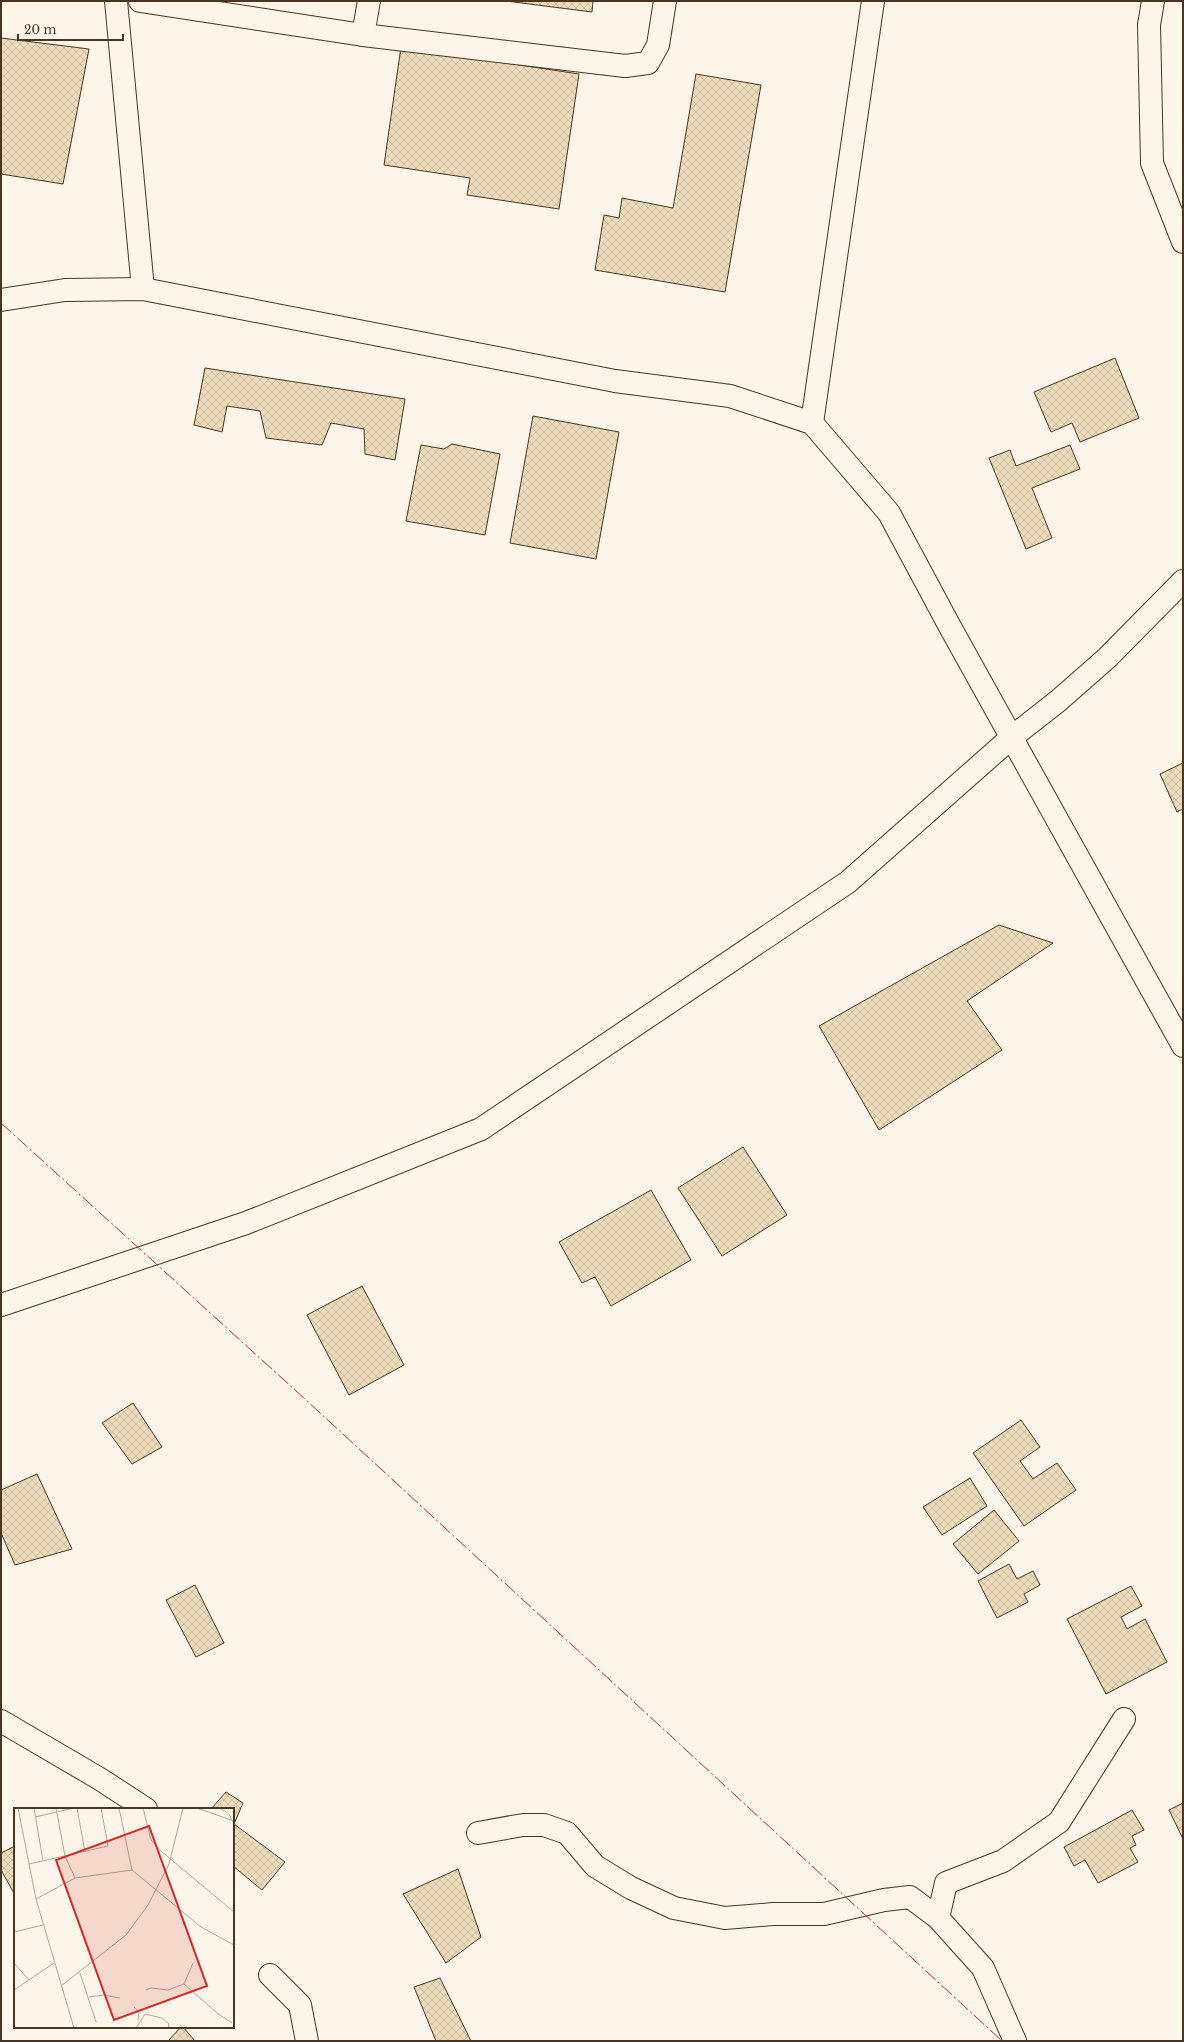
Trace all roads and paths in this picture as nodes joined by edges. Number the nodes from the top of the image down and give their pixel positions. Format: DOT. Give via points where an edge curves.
graph roads {
  1 [pos="116,1"];
  2 [pos="140,1"];
  3 [pos="369,1"];
  4 [pos="664,1"];
  5 [pos="872,1"];
  6 [pos="1153,1"];
  7 [pos="363,35"];
  8 [pos="1183,242"];
  9 [pos="143,289"];
  10 [pos="1,300"];
  11 [pos="812,423"];
  12 [pos="1183,581"];
  13 [pos="1012,737"];
  14 [pos="1183,1046"];
  15 [pos="1,1305"];
  16 [pos="1124,1719"];
  17 [pos="1,1721"];
  18 [pos="144,1808"];
  19 [pos="478,1833"];
  20 [pos="938,1918"];
  21 [pos="270,1975"];
  22 [pos="307,2041"];
  23 [pos="1015,2041"];
  1 -- 9 [label="street"];
  2 -- 7 [label="street"];
  3 -- 7 [label="street"];
  4 -- 7 [label="street" via="658,45 648,63 625,66"];
  5 -- 11 [label="street"];
  6 -- 8 [label="street" via="1149,25 1152,164"];
  9 -- 10 [label="street" via="64,290"];
  9 -- 11 [label="street" via="615,381 730,396"];
  11 -- 13 [label="street" via="889,513"];
  12 -- 13 [label="street" via="1107,658"];
  13 -- 14 [label="street"];
  13 -- 15 [label="street" via="848,882 481,1129 246,1222"];
  16 -- 20 [label="street" via="1059,1822 1003,1862 946,1883"];
  17 -- 18 [label="street"];
  19 -- 20 [label="street" via="523,1825 544,1825 567,1833 595,1866 631,1888 674,1908 725,1918 773,1914 824,1914 884,1900 910,1897"];
  20 -- 23 [label="street" via="983,1968"];
  21 -- 22 [label="street" via="300,2005"];
}
